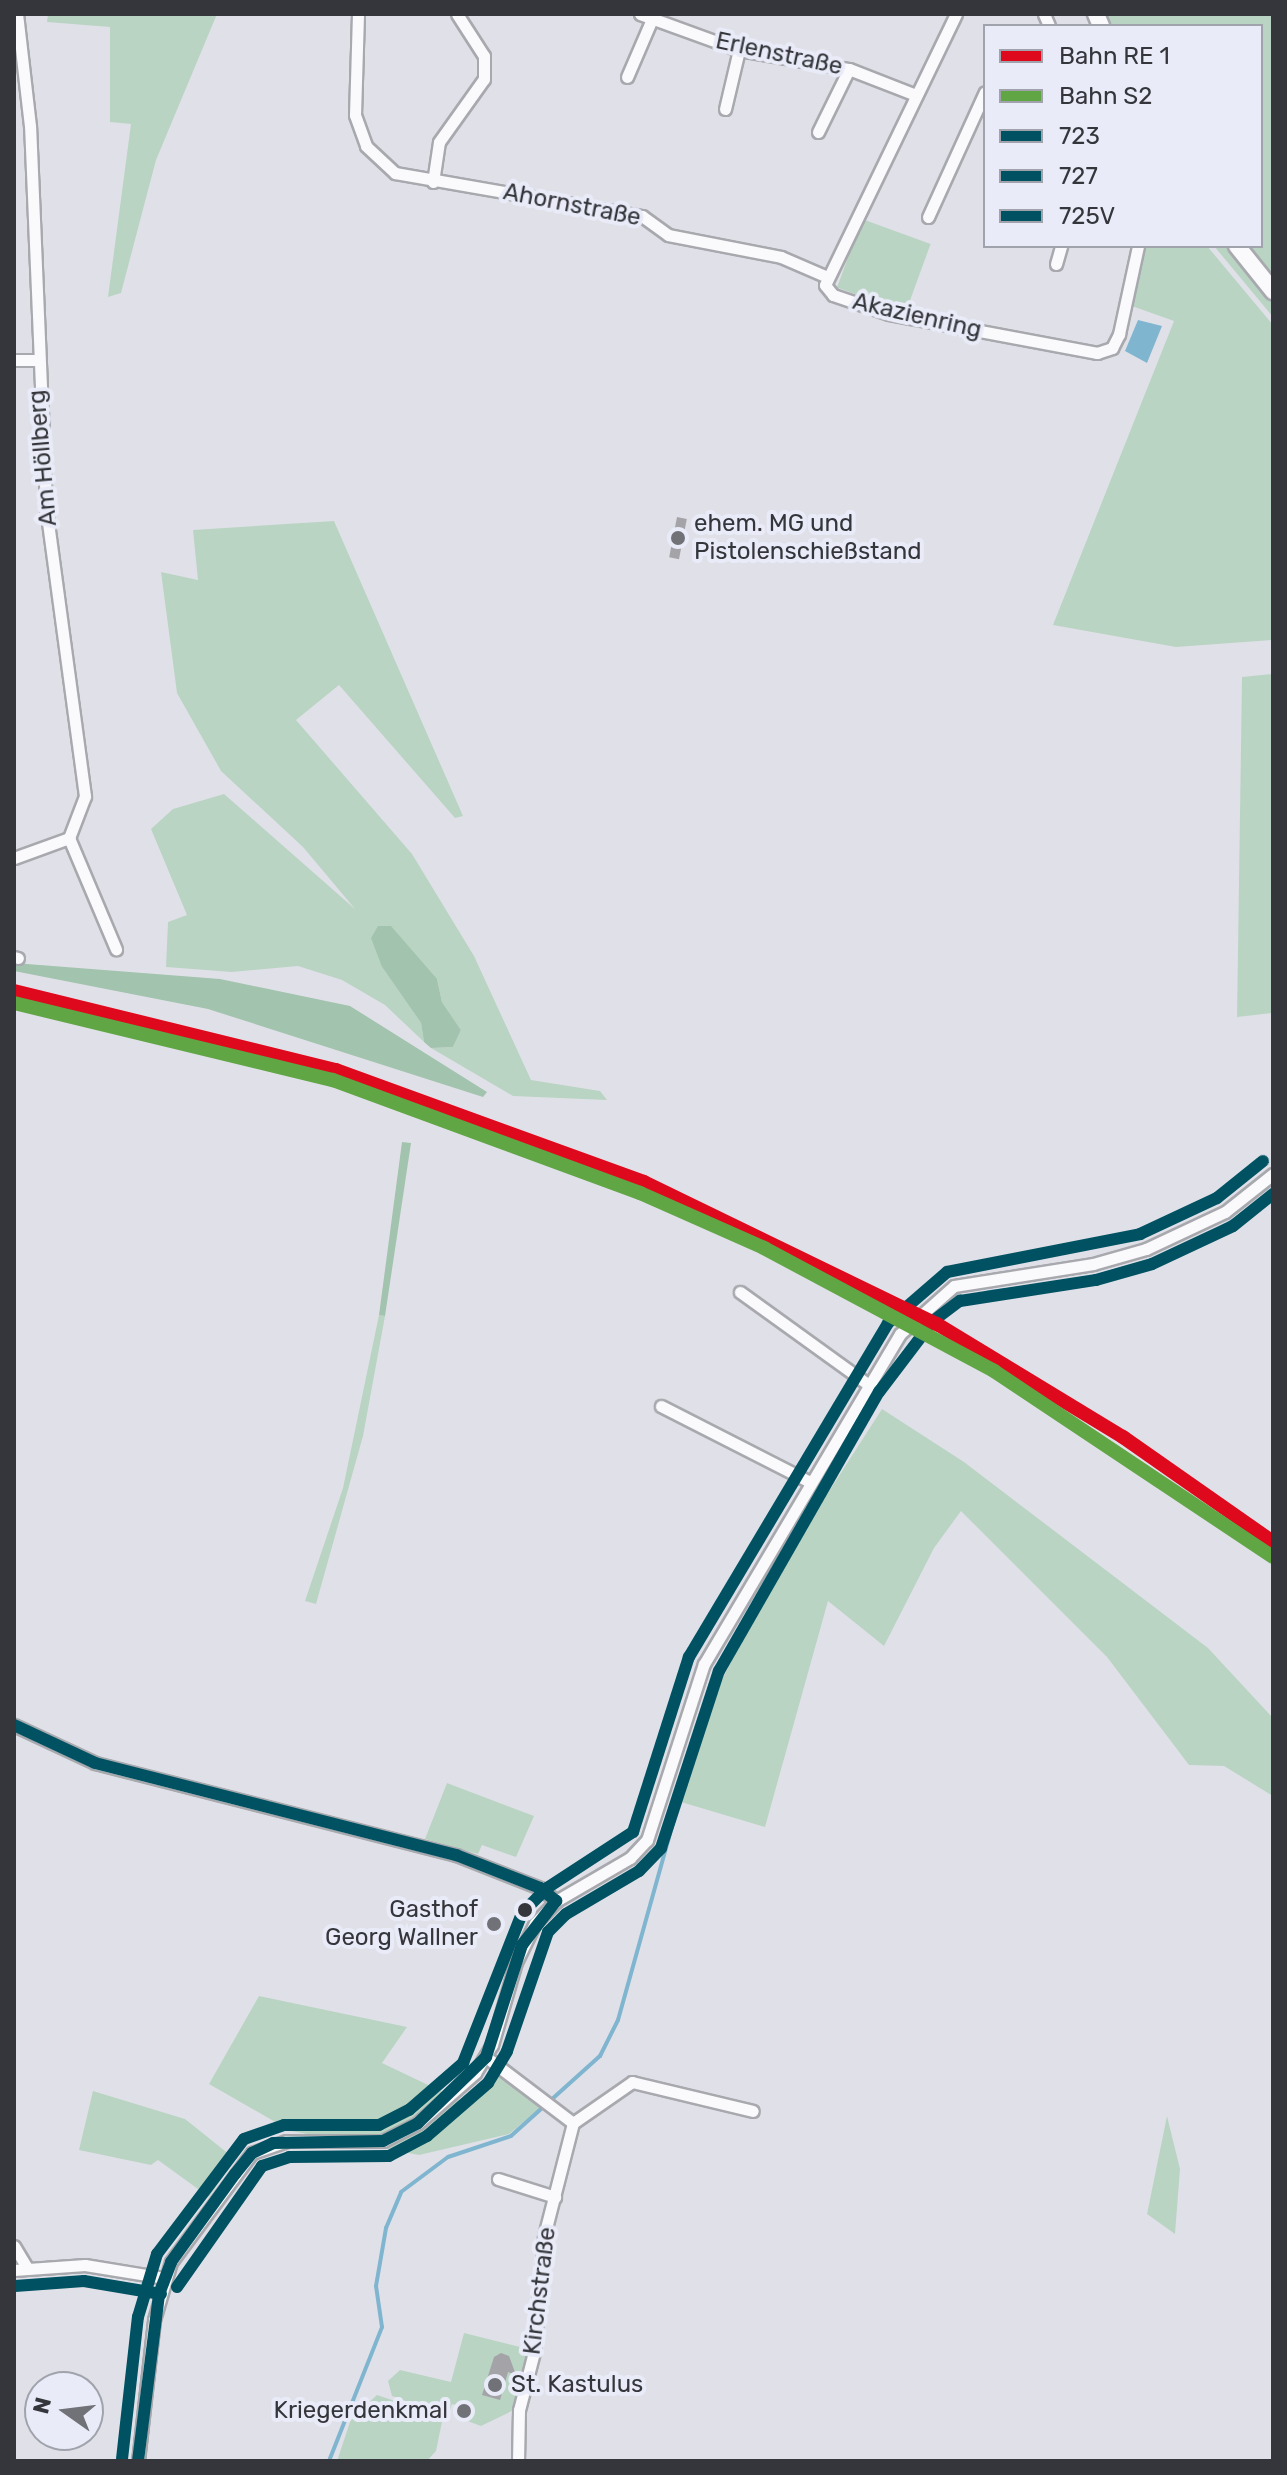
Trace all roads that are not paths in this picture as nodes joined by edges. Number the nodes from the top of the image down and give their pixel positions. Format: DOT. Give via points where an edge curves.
graph roads {
  1 [pos="17,14"];
  2 [pos="358,14"];
  3 [pos="457,14"];
  4 [pos="640,14"];
  5 [pos="956,14"];
  6 [pos="652,19"];
  7 [pos="739,50"];
  8 [pos="849,69"];
  9 [pos="627,77"];
  10 [pos="916,95"];
  11 [pos="983,96"];
  12 [pos="725,109"];
  13 [pos="818,132"];
  14 [pos="433,182"];
  15 [pos="928,217"];
  16 [pos="1060,248"];
  17 [pos="1138,248"];
  18 [pos="1239,248"];
  19 [pos="1056,264"];
  20 [pos="825,276"];
  21 [pos="1273,291"];
  22 [pos="14,360"];
  23 [pos="36,360"];
  24 [pos="69,838"];
  25 [pos="14,858"];
  26 [pos="116,949"];
  27 [pos="1273,1174"];
  28 [pos="740,1292"];
  29 [pos="866,1383"];
  30 [pos="661,1406"];
  31 [pos="810,1482"];
  32 [pos="14,1725"];
  33 [pos="556,1901"];
  34 [pos="486,2057"];
  35 [pos="753,2111"];
  36 [pos="573,2123"];
  37 [pos="498,2179"];
  38 [pos="555,2197"];
  39 [pos="14,2246"];
  40 [pos="27,2268"];
  41 [pos="14,2270"];
  42 [pos="164,2278"];
  43 [pos="138,2461"];
  44 [pos="518,2461"];
  1 -- 23 [label="street, Am Höllberg" via="30,126"];
  2 -- 14 [label="street, Ahornstraße" via="355,115 366,146 395,173"];
  3 -- 14 [label="street" via="484,56 484,79 439,142"];
  4 -- 6 [label="street, Erlenstraße"];
  5 -- 10 [label="street, Akazienring"];
  6 -- 7 [label="street, Erlenstraße"];
  6 -- 9 [label="street"];
  7 -- 8 [label="street, Erlenstraße"];
  7 -- 12 [label="street"];
  8 -- 10 [label="street, Erlenstraße"];
  8 -- 13 [label="street"];
  10 -- 20 [label="street, Akazienring"];
  11 -- 15 [label="street"];
  14 -- 20 [label="street, Ahornstraße" via="642,216 668,235 781,257"];
  16 -- 19 [label="street"];
  17 -- 20 [label="street, Akazienring" via="1119,334 1112,348 1097,353 889,314 833,295"];
  18 -- 21 [label="main road"];
  22 -- 23 [label="street"];
  23 -- 24 [label="street, Am Höllberg" via="46,506 85,796"];
  24 -- 25 [label="street"];
  24 -- 26 [label="street"];
  27 -- 29 [label="street" via="1225,1212 1146,1249 1093,1264 954,1286 900,1334"];
  28 -- 29 [label="street"];
  29 -- 31 [label="street"];
  30 -- 31 [label="street"];
  31 -- 33 [label="street" via="704,1664 647,1840 630,1858"];
  32 -- 33 [label="street" via="95,1763 456,1855 540,1888"];
  33 -- 34 [label="street" via="522,1945"];
  34 -- 36 [label="street"];
  34 -- 42 [label="street" via="462,2086 405,2132 353,2145 286,2141 252,2153"];
  35 -- 36 [label="street" via="632,2082"];
  36 -- 38 [label="street, Kirchstraße"];
  37 -- 38 [label="street"];
  38 -- 44 [label="street, Kirchstraße" via="544,2236 534,2352 519,2410"];
  39 -- 40 [label="street"];
  40 -- 41 [label="street"];
  40 -- 42 [label="street" via="85,2265"];
  42 -- 43 [label="street"];
}
